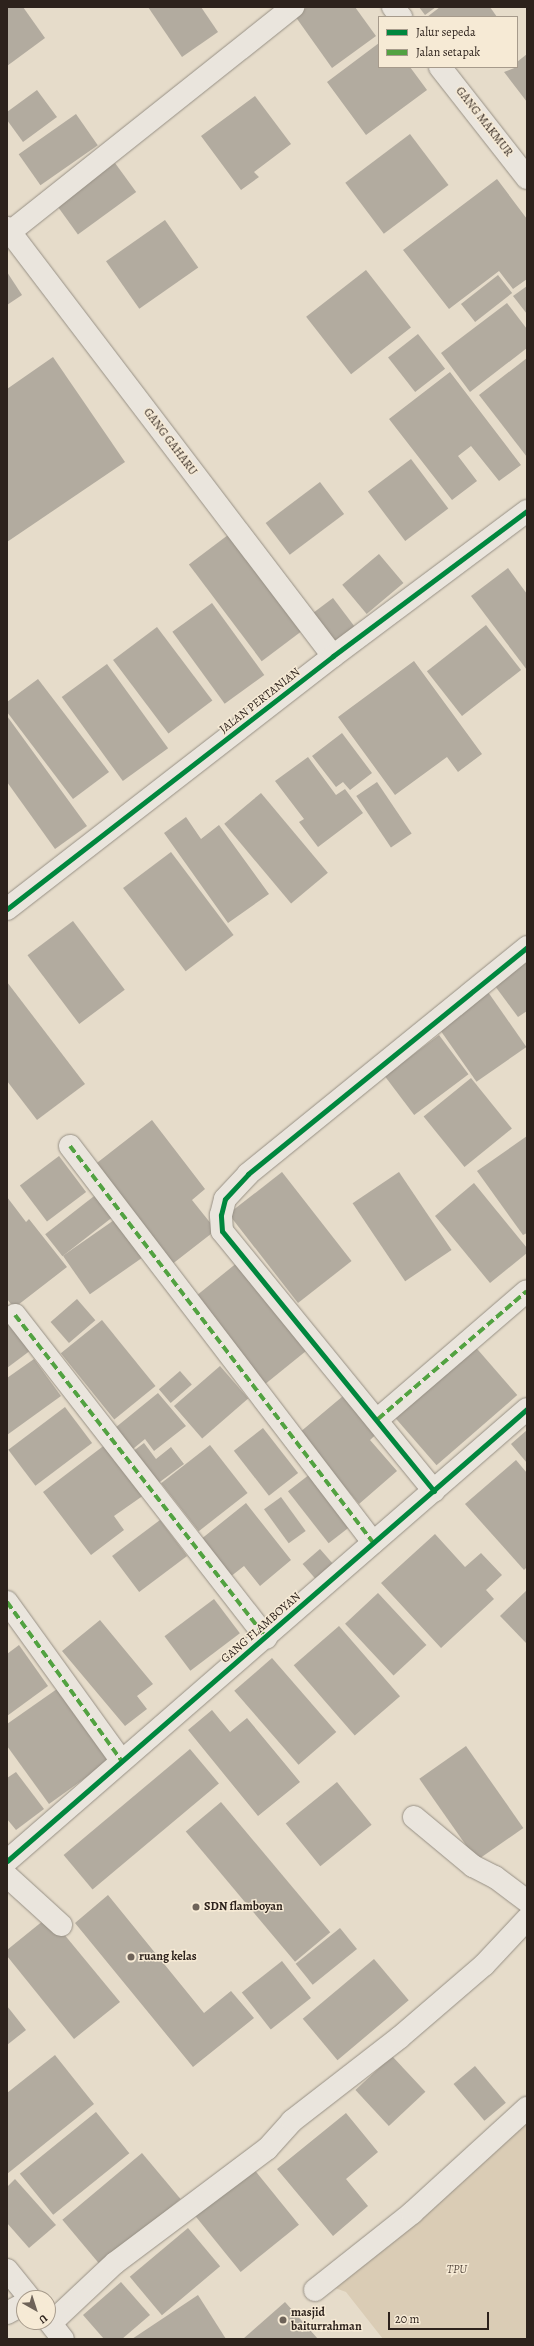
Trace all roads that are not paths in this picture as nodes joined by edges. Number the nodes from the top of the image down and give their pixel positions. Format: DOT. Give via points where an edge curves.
graph roads {
  1 [pos="294,7"];
  2 [pos="393,7"];
  3 [pos="400,16"];
  4 [pos="441,68"];
  5 [pos="527,178"];
  6 [pos="8,230"];
  7 [pos="527,511"];
  8 [pos="333,656"];
  9 [pos="7,909"];
  10 [pos="527,947"];
  11 [pos="70,1146"];
  12 [pos="527,1291"];
  13 [pos="15,1316"];
  14 [pos="527,1409"];
  15 [pos="378,1419"];
  16 [pos="434,1491"];
  17 [pos="373,1543"];
  18 [pos="7,1602"];
  19 [pos="266,1638"];
  20 [pos="121,1760"];
  21 [pos="414,1817"];
  22 [pos="7,1861"];
  23 [pos="7,1876"];
  24 [pos="527,1902"];
  25 [pos="527,1919"];
  26 [pos="61,1925"];
  27 [pos="527,2108"];
  28 [pos="7,2270"];
  29 [pos="23,2290"];
  30 [pos="315,2290"];
  31 [pos="16,2308"];
  32 [pos="7,2313"];
  33 [pos="56,2325"];
  1 -- 6 [label="street"];
  2 -- 3 [label="street"];
  4 -- 5 [label="street, GANG MAKMUR"];
  6 -- 8 [label="street, GANG GAHARU"];
  7 -- 8 [label="street, JALAN PERTANIAN"];
  8 -- 9 [label="street, JALAN PERTANIAN"];
  10 -- 15 [label="street" via="248,1174 225,1199 222,1231"];
  11 -- 17 [label="street"];
  12 -- 15 [label="street"];
  13 -- 19 [label="street"];
  14 -- 16 [label="street, GANG FLAMBOYAN"];
  15 -- 16 [label="street"];
  16 -- 17 [label="street, GANG FLAMBOYAN"];
  17 -- 19 [label="street, GANG FLAMBOYAN"];
  18 -- 20 [label="street"];
  19 -- 20 [label="street, GANG FLAMBOYAN"];
  20 -- 22 [label="street, GANG FLAMBOYAN"];
  21 -- 24 [label="street" via="473,1866 495,1877"];
  23 -- 26 [label="street"];
  25 -- 33 [label="street" via="484,1965 399,2038 292,2121 267,2149 115,2262"];
  27 -- 30 [label="street" via="412,2213"];
  28 -- 29 [label="street"];
  31 -- 32 [label="street"];
}
